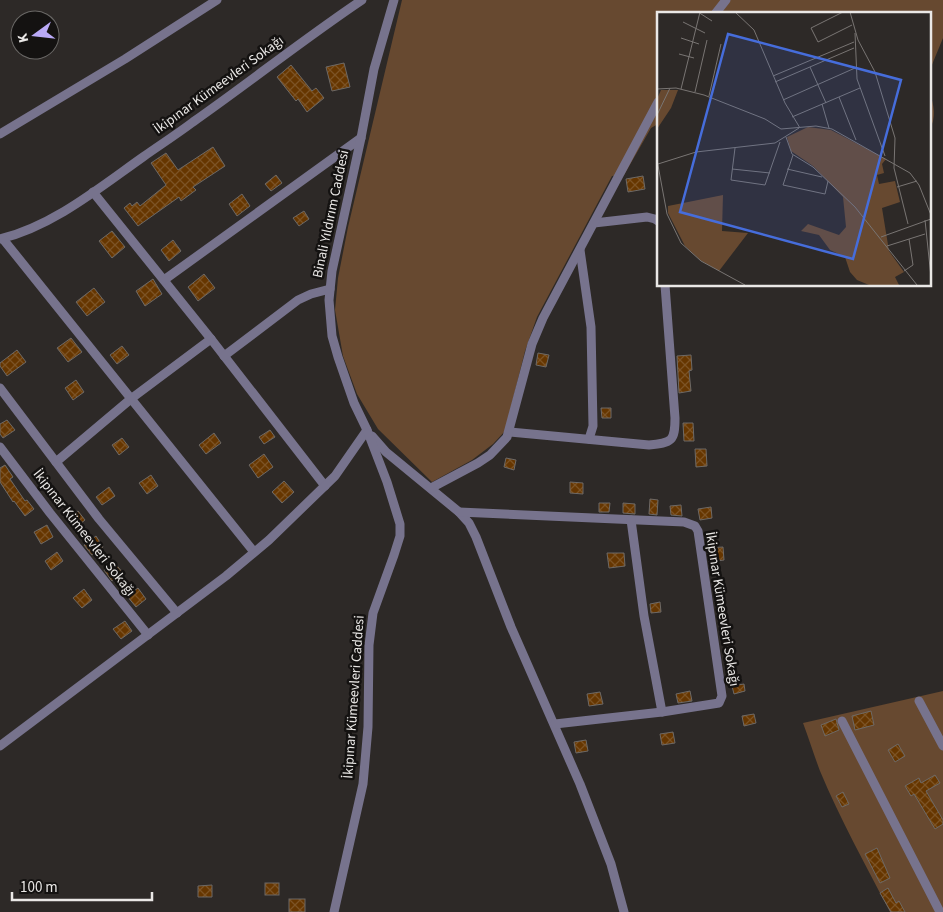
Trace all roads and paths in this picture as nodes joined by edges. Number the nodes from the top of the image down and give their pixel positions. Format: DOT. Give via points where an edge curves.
graph roads {
  1 [pos="217,0"];
  2 [pos="362,0"];
  3 [pos="394,0"];
  4 [pos="726,0"];
  5 [pos="717,12"];
  6 [pos="657,104"];
  7 [pos="0,134"];
  8 [pos="362,138"];
  9 [pos="93,192"];
  10 [pos="657,220"];
  11 [pos="594,223"];
  12 [pos="2,239"];
  13 [pos="580,250"];
  14 [pos="164,280"];
  15 [pos="665,286"];
  16 [pos="330,289"];
  17 [pos="211,339"];
  18 [pos="224,356"];
  19 [pos="0,388"];
  20 [pos="132,398"];
  21 [pos="367,430"];
  22 [pos="510,432"];
  23 [pos="589,439"];
  24 [pos="0,447"];
  25 [pos="56,462"];
  26 [pos="325,486"];
  27 [pos="431,488"];
  28 [pos="459,512"];
  29 [pos="631,520"];
  30 [pos="254,552"];
  31 [pos="177,613"];
  32 [pos="148,635"];
  33 [pos="919,701"];
  34 [pos="662,712"];
  35 [pos="842,721"];
  36 [pos="555,724"];
  37 [pos="0,746"];
  38 [pos="943,746"];
  39 [pos="334,912"];
  40 [pos="624,912"];
  41 [pos="940,912"];
  1 -- 7 [label="street" via="125,60"];
  2 -- 9 [label="street, İkipınar Kümeevleri Sokağı"];
  3 -- 8 [label="street, Binali Yıldırım Caddesi" via="374,69"];
  4 -- 5 [label="street"];
  6 -- 11 [label="street"];
  8 -- 14 [label="street"];
  8 -- 16 [label="street, Binali Yıldırım Caddesi"];
  9 -- 12 [label="street, İkipınar Kümeevleri Sokağı" via="52,218"];
  9 -- 14 [label="street"];
  10 -- 11 [label="street" via="647,217"];
  11 -- 13 [label="street"];
  12 -- 20 [label="street, İkipınar Kümeevleri Sokağı"];
  13 -- 22 [label="street" via="537,332"];
  13 -- 23 [label="street" via="591,327 593,426"];
  14 -- 17 [label="street"];
  15 -- 23 [label="street" via="675,418 673,438 668,442 648,445"];
  16 -- 18 [label="street" via="298,300"];
  16 -- 21 [label="street, Binali Yıldırım Caddesi" via="329,318 338,358"];
  17 -- 18 [label="street"];
  17 -- 20 [label="street, İkipınar Kümeevleri Sokağı"];
  18 -- 26 [label="street"];
  19 -- 25 [label="street, İkipınar Kümeevleri Sokağı"];
  20 -- 25 [label="street, İkipınar Kümeevleri Sokağı"];
  20 -- 30 [label="street, İkipınar Kümeevleri Sokağı"];
  21 -- 26 [label="street" via="336,476"];
  21 -- 27 [label="street" via="386,452"];
  21 -- 39 [label="street, İkipınar Kümeevleri Caddesi" via="396,508 400,536 373,613 363,784"];
  22 -- 23 [label="street"];
  22 -- 27 [label="street" via="490,455"];
  24 -- 32 [label="street, İkipınar Kümeevleri Sokağı"];
  25 -- 31 [label="street, İkipınar Kümeevleri Sokağı" via="99,520"];
  26 -- 30 [label="street"];
  27 -- 28 [label="street"];
  28 -- 29 [label="street, İkipınar Kümeevleri Sokağı"];
  28 -- 36 [label="street" via="476,537"];
  29 -- 34 [label="street"];
  29 -- 34 [label="street, İkipınar Kümeevleri Sokağı" via="690,524 698,530 699,536 722,696 714,705"];
  30 -- 31 [label="street"];
  31 -- 32 [label="street"];
  32 -- 37 [label="street"];
  33 -- 38 [label="street"];
  34 -- 36 [label="street, İkipınar Kümeevleri Sokağı"];
  35 -- 41 [label="street"];
  36 -- 40 [label="street" via="604,846"];
}
